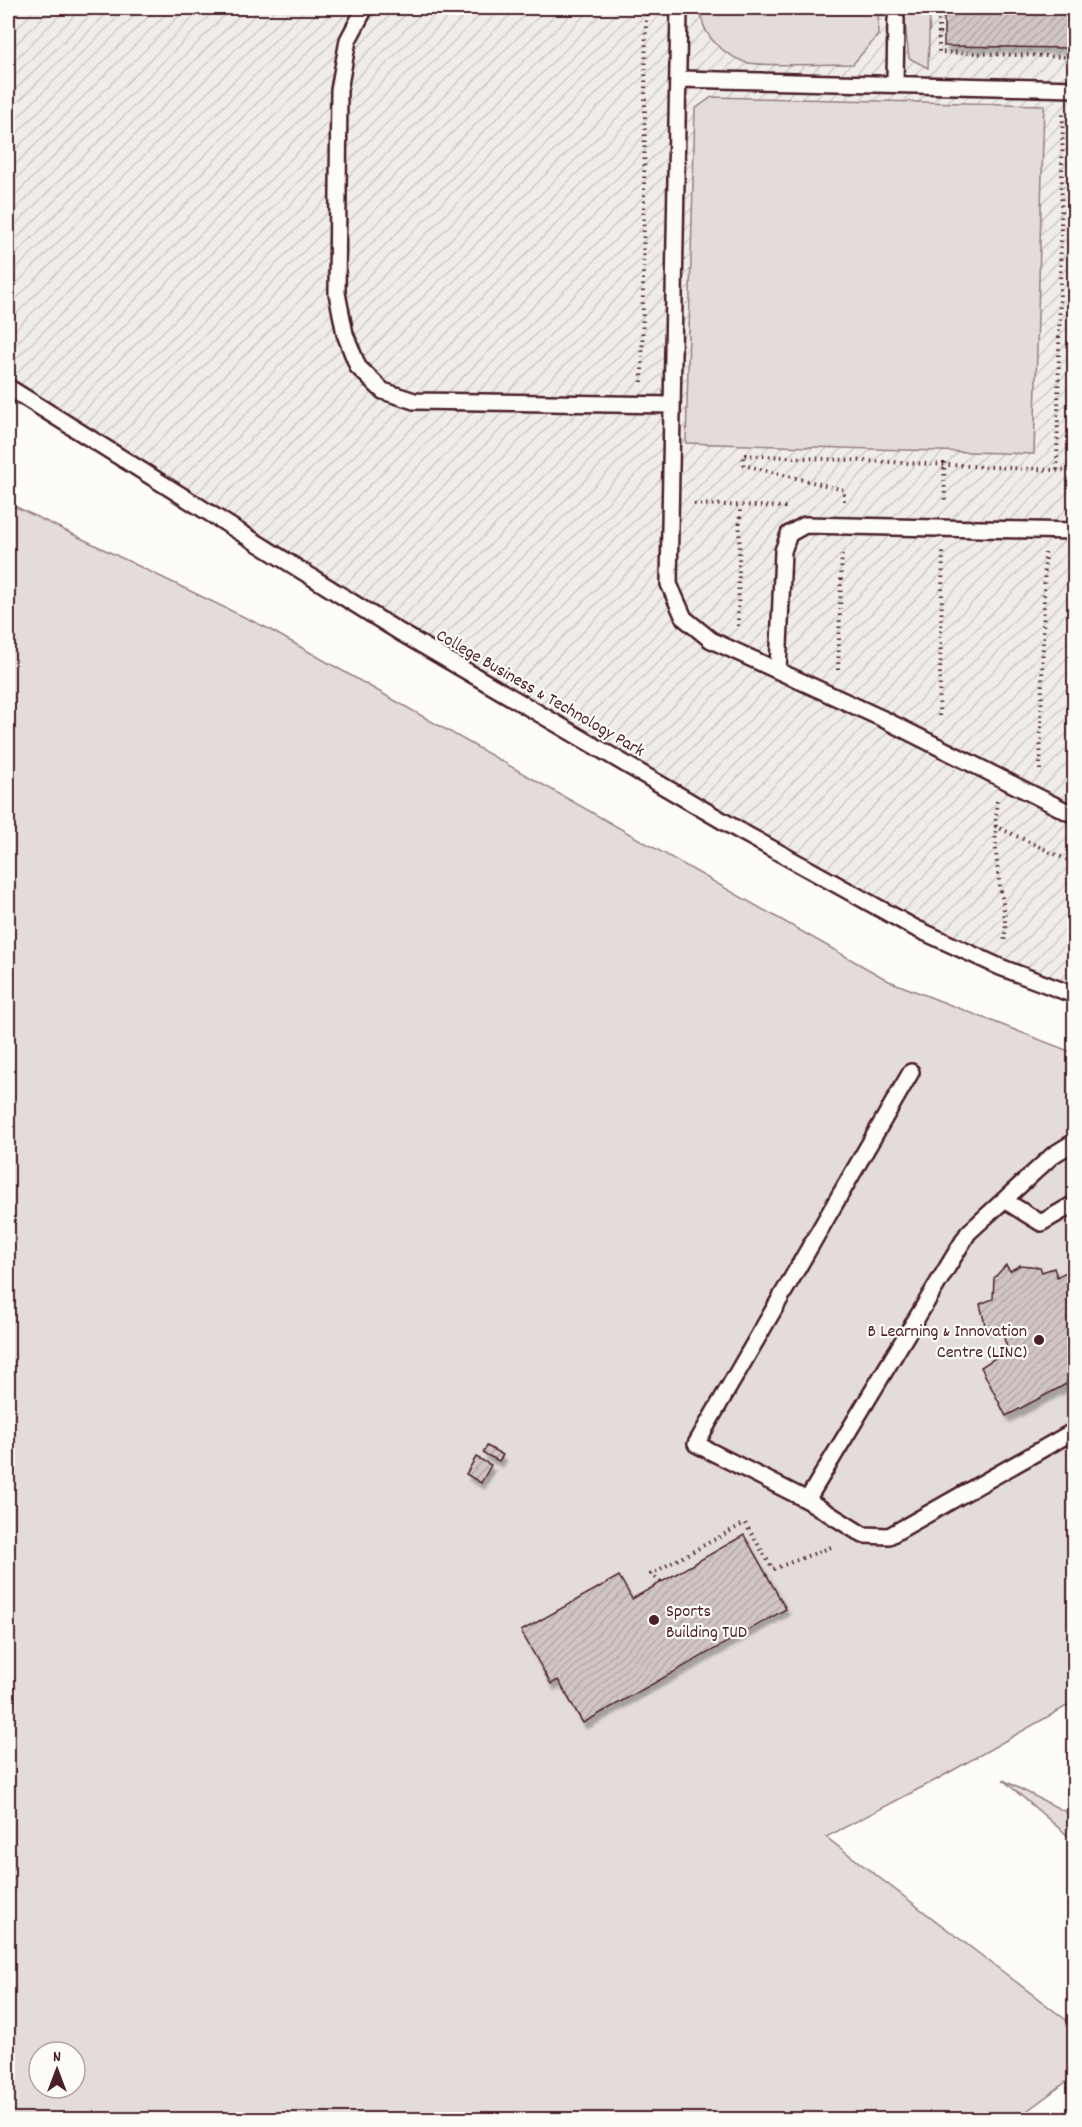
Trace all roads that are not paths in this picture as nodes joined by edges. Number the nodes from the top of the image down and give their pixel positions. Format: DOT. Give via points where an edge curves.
graph roads {
  1 [pos="365,8"];
  2 [pos="679,8"];
  3 [pos="896,19"];
  4 [pos="679,79"];
  5 [pos="895,84"];
  6 [pos="1073,88"];
  7 [pos="8,387"];
  8 [pos="672,405"];
  9 [pos="1074,531"];
  10 [pos="778,671"];
  11 [pos="1074,815"];
  12 [pos="1074,995"];
  13 [pos="911,1072"];
  14 [pos="1074,1142"];
  15 [pos="1004,1200"];
  16 [pos="1074,1204"];
  17 [pos="1074,1431"];
  18 [pos="807,1500"];
  1 -- 8 [label="lane" via="348,40 339,90 337,293 345,334 358,367 383,391 414,401"];
  2 -- 4 [label="lane"];
  3 -- 5 [label="lane"];
  4 -- 5 [label="lane"];
  4 -- 8 [label="lane"];
  5 -- 6 [label="lane"];
  7 -- 12 [label="lane, College Business & Technology Park" via="458,666 740,831 904,922 1000,967"];
  8 -- 10 [label="lane" via="669,584 684,618 711,640"];
  9 -- 10 [label="lane" via="805,525 789,534 783,551"];
  10 -- 11 [label="lane"];
  13 -- 18 [label="lane" via="696,1444"];
  14 -- 15 [label="lane" via="1053,1155"];
  15 -- 16 [label="lane" via="1041,1223"];
  15 -- 18 [label="lane" via="968,1233"];
  17 -- 18 [label="lane" via="889,1536 863,1535"];
}
